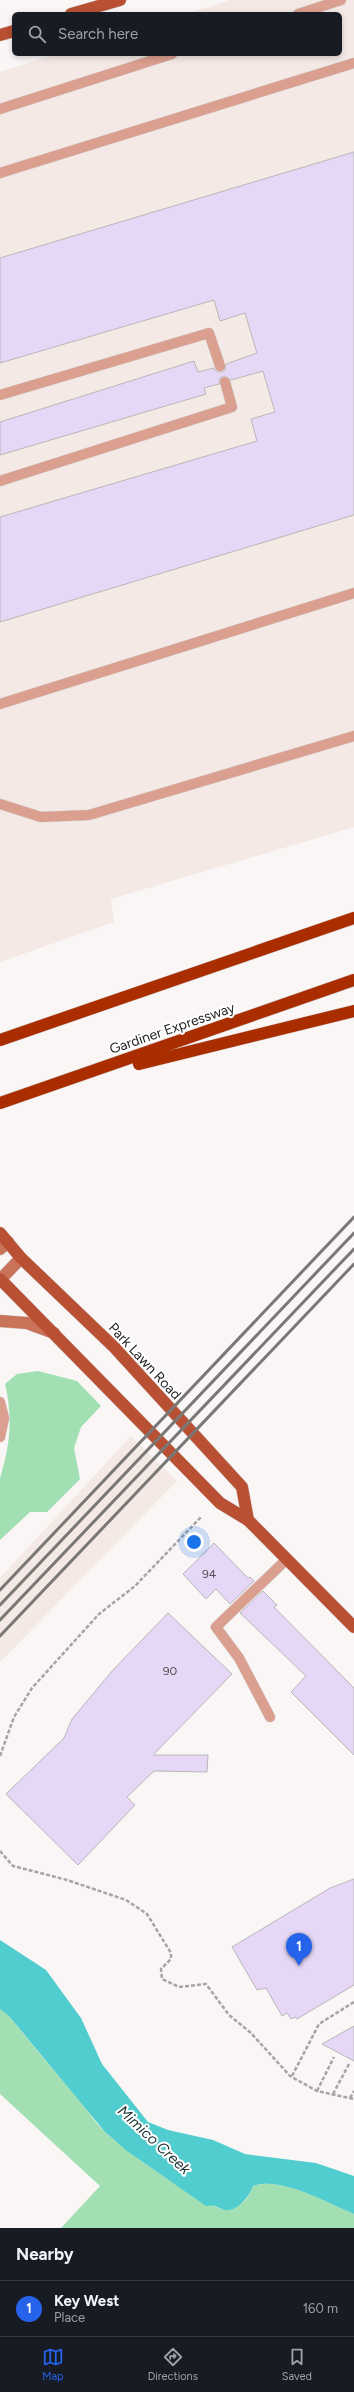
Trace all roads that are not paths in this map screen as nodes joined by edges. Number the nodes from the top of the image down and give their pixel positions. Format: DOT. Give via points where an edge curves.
graph roads {
  1 [pos="120,0"];
  2 [pos="341,0"];
  3 [pos="79,12"];
  4 [pos="304,12"];
  5 [pos="12,32"];
  6 [pos="0,35"];
  7 [pos="166,56"];
  8 [pos="354,63"];
  9 [pos="0,109"];
  10 [pos="0,173"];
  11 [pos="220,366"];
  12 [pos="225,382"];
  13 [pos="0,395"];
  14 [pos="0,481"];
  15 [pos="354,593"];
  16 [pos="0,704"];
  17 [pos="354,736"];
  18 [pos="0,804"];
  19 [pos="354,918"];
  20 [pos="354,980"];
  21 [pos="354,1012"];
  22 [pos="0,1040"];
  23 [pos="43,1090"];
  24 [pos="0,1103"];
  25 [pos="3,1242"];
  26 [pos="21,1258"];
  27 [pos="0,1279"];
  28 [pos="0,1320"];
  29 [pos="54,1333"];
  30 [pos="0,1402"];
  31 [pos="0,1437"];
  32 [pos="248,1520"];
  33 [pos="287,1559"];
  34 [pos="354,1627"];
  35 [pos="270,1717"];
  1 -- 3 [label="main road"];
  2 -- 4 [label="lane"];
  5 -- 6 [label="main road"];
  7 -- 9 [label="lane"];
  8 -- 10 [label="lane"];
  11 -- 13 [label="lane" via="209,333"];
  12 -- 14 [label="lane" via="232,407"];
  15 -- 16 [label="lane"];
  17 -- 18 [label="lane" via="89,815 41,817"];
  19 -- 22 [label="highway"];
  20 -- 23 [label="highway, Gardiner Expressway"];
  21 -- 23 [label="highway" via="169,1056"];
  23 -- 24 [label="highway, Gardiner Expressway"];
  25 -- 26 [label="main road, Park Lawn Road"];
  26 -- 27 [label="main road"];
  26 -- 32 [label="main road, Park Lawn Road" via="114,1347 242,1487"];
  27 -- 29 [label="main road"];
  28 -- 29 [label="main road" via="27,1323"];
  29 -- 32 [label="main road" via="220,1503"];
  30 -- 31 [label="lane" via="4,1418"];
  32 -- 33 [label="main road"];
  33 -- 34 [label="main road"];
  33 -- 35 [label="lane" via="216,1627 239,1658"];
}
